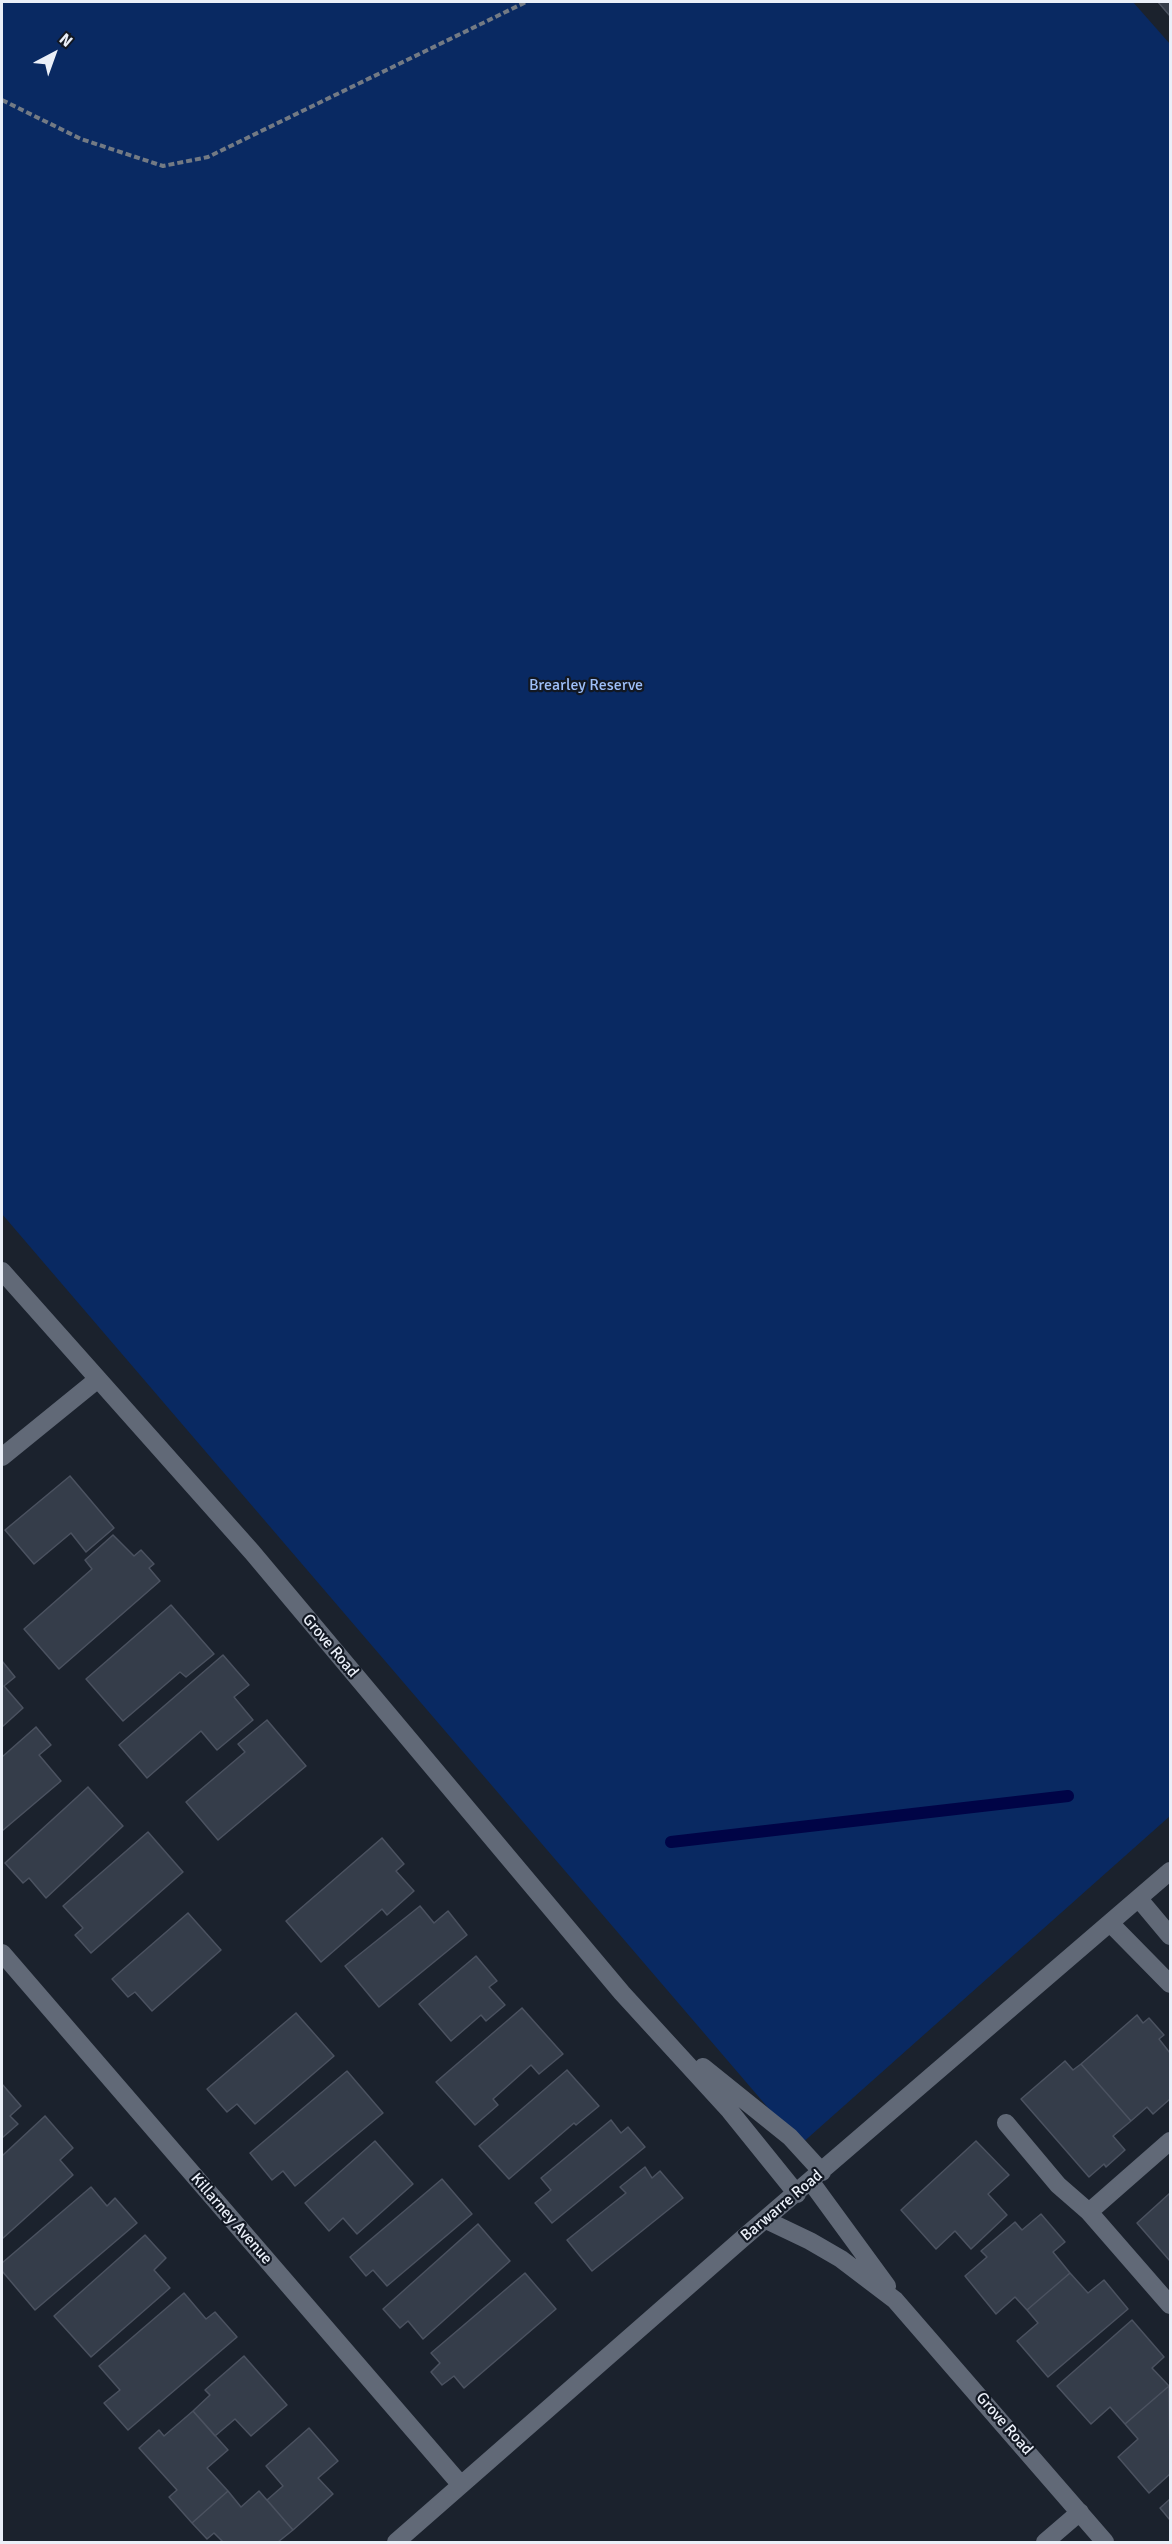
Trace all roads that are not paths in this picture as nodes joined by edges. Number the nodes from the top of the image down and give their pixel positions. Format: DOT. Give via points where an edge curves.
graph roads {
  1 [pos="2,1271"];
  2 [pos="98,1379"];
  3 [pos="2,1457"];
  4 [pos="1170,1871"];
  5 [pos="1139,1899"];
  6 [pos="1110,1923"];
  7 [pos="1170,1936"];
  8 [pos="2,1953"];
  9 [pos="1170,1984"];
  10 [pos="652,2026"];
  11 [pos="1005,2123"];
  12 [pos="1170,2141"];
  13 [pos="816,2177"];
  14 [pos="797,2194"];
  15 [pos="1089,2212"];
  16 [pos="766,2220"];
  17 [pos="1170,2305"];
  18 [pos="902,2307"];
  19 [pos="461,2486"];
  20 [pos="1080,2512"];
  21 [pos="396,2542"];
  22 [pos="1045,2542"];
  23 [pos="1105,2542"];
  1 -- 2 [label="street, Grove Road"];
  2 -- 3 [label="street"];
  2 -- 10 [label="street, Grove Road" via="252,1552"];
  4 -- 5 [label="street, Barwarre Road"];
  5 -- 6 [label="street, Barwarre Road"];
  5 -- 7 [label="street"];
  6 -- 9 [label="street"];
  6 -- 13 [label="street, Barwarre Road"];
  8 -- 19 [label="street, Killarney Avenue"];
  10 -- 13 [label="street, Grove Road" via="776,2125"];
  10 -- 14 [label="street, Grove Road" via="730,2110"];
  11 -- 15 [label="street" via="1066,2193"];
  12 -- 15 [label="street"];
  13 -- 14 [label="street, Barwarre Road"];
  13 -- 18 [label="street, Grove Road"];
  14 -- 16 [label="street, Barwarre Road"];
  15 -- 17 [label="street"];
  16 -- 18 [label="street, Grove Road" via="841,2259"];
  16 -- 19 [label="street, Barwarre Road"];
  18 -- 20 [label="street, Grove Road"];
  19 -- 21 [label="street, Barwarre Road"];
  20 -- 22 [label="street"];
  20 -- 23 [label="street, Grove Road"];
}
